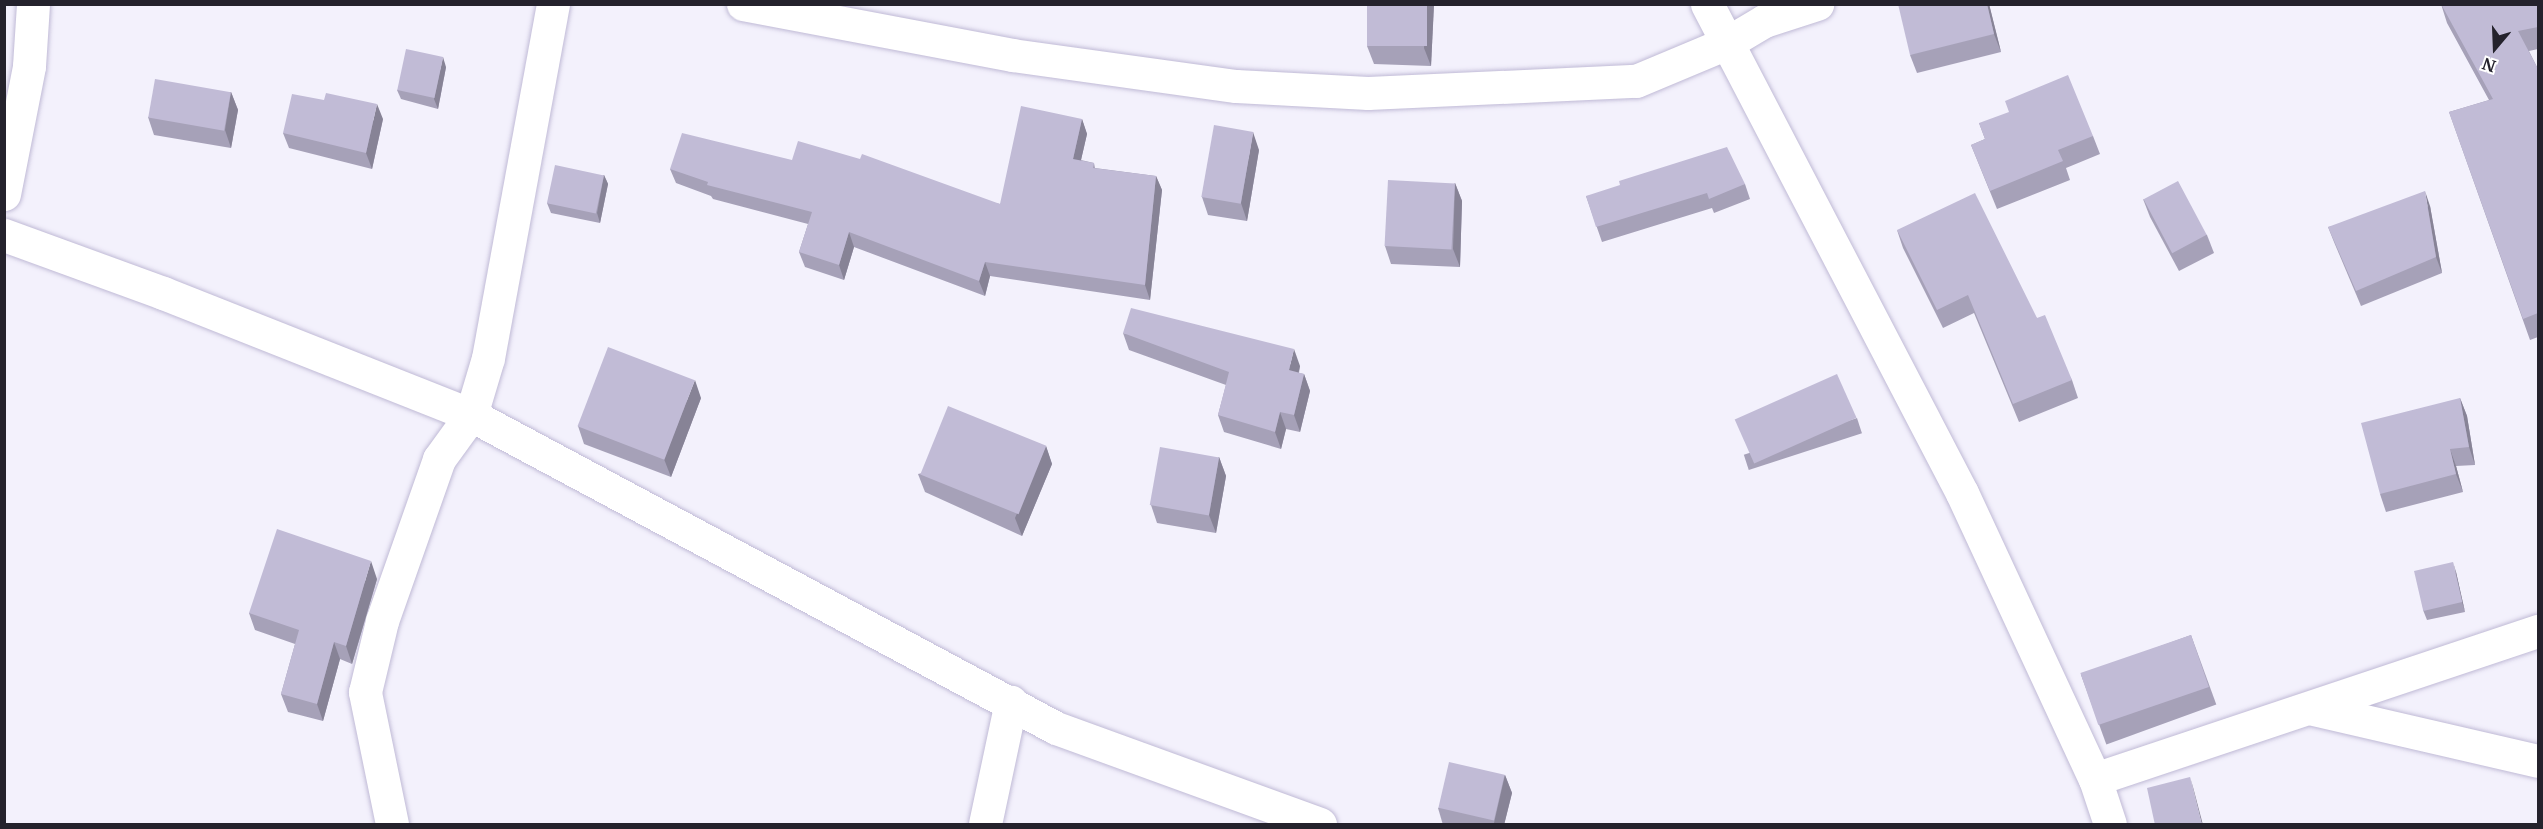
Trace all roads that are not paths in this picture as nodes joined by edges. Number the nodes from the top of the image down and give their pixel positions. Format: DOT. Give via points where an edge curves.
graph roads {
  1 [pos="33,4"];
  2 [pos="554,4"];
  3 [pos="743,4"];
  4 [pos="1707,4"];
  5 [pos="1817,4"];
  6 [pos="1727,43"];
  7 [pos="4,194"];
  8 [pos="4,235"];
  9 [pos="471,415"];
  10 [pos="2538,631"];
  11 [pos="1011,702"];
  12 [pos="2313,709"];
  13 [pos="2538,761"];
  14 [pos="2095,779"];
  15 [pos="392,825"];
  16 [pos="985,825"];
  17 [pos="1320,825"];
  18 [pos="2110,825"];
  1 -- 7 [label="street" via="29,66"];
  2 -- 9 [label="street" via="488,358"];
  3 -- 6 [label="street" via="1012,55 1236,86 1368,93 1636,81"];
  4 -- 6 [label="street"];
  5 -- 6 [label="street" via="1764,21"];
  6 -- 14 [label="street" via="1962,493"];
  8 -- 9 [label="street" via="163,292"];
  9 -- 11 [label="street"];
  9 -- 15 [label="street" via="439,459 382,621 365,692"];
  10 -- 12 [label="street"];
  11 -- 16 [label="street"];
  11 -- 17 [label="street" via="1056,728"];
  12 -- 13 [label="street"];
  12 -- 14 [label="street"];
  14 -- 18 [label="street"];
}
